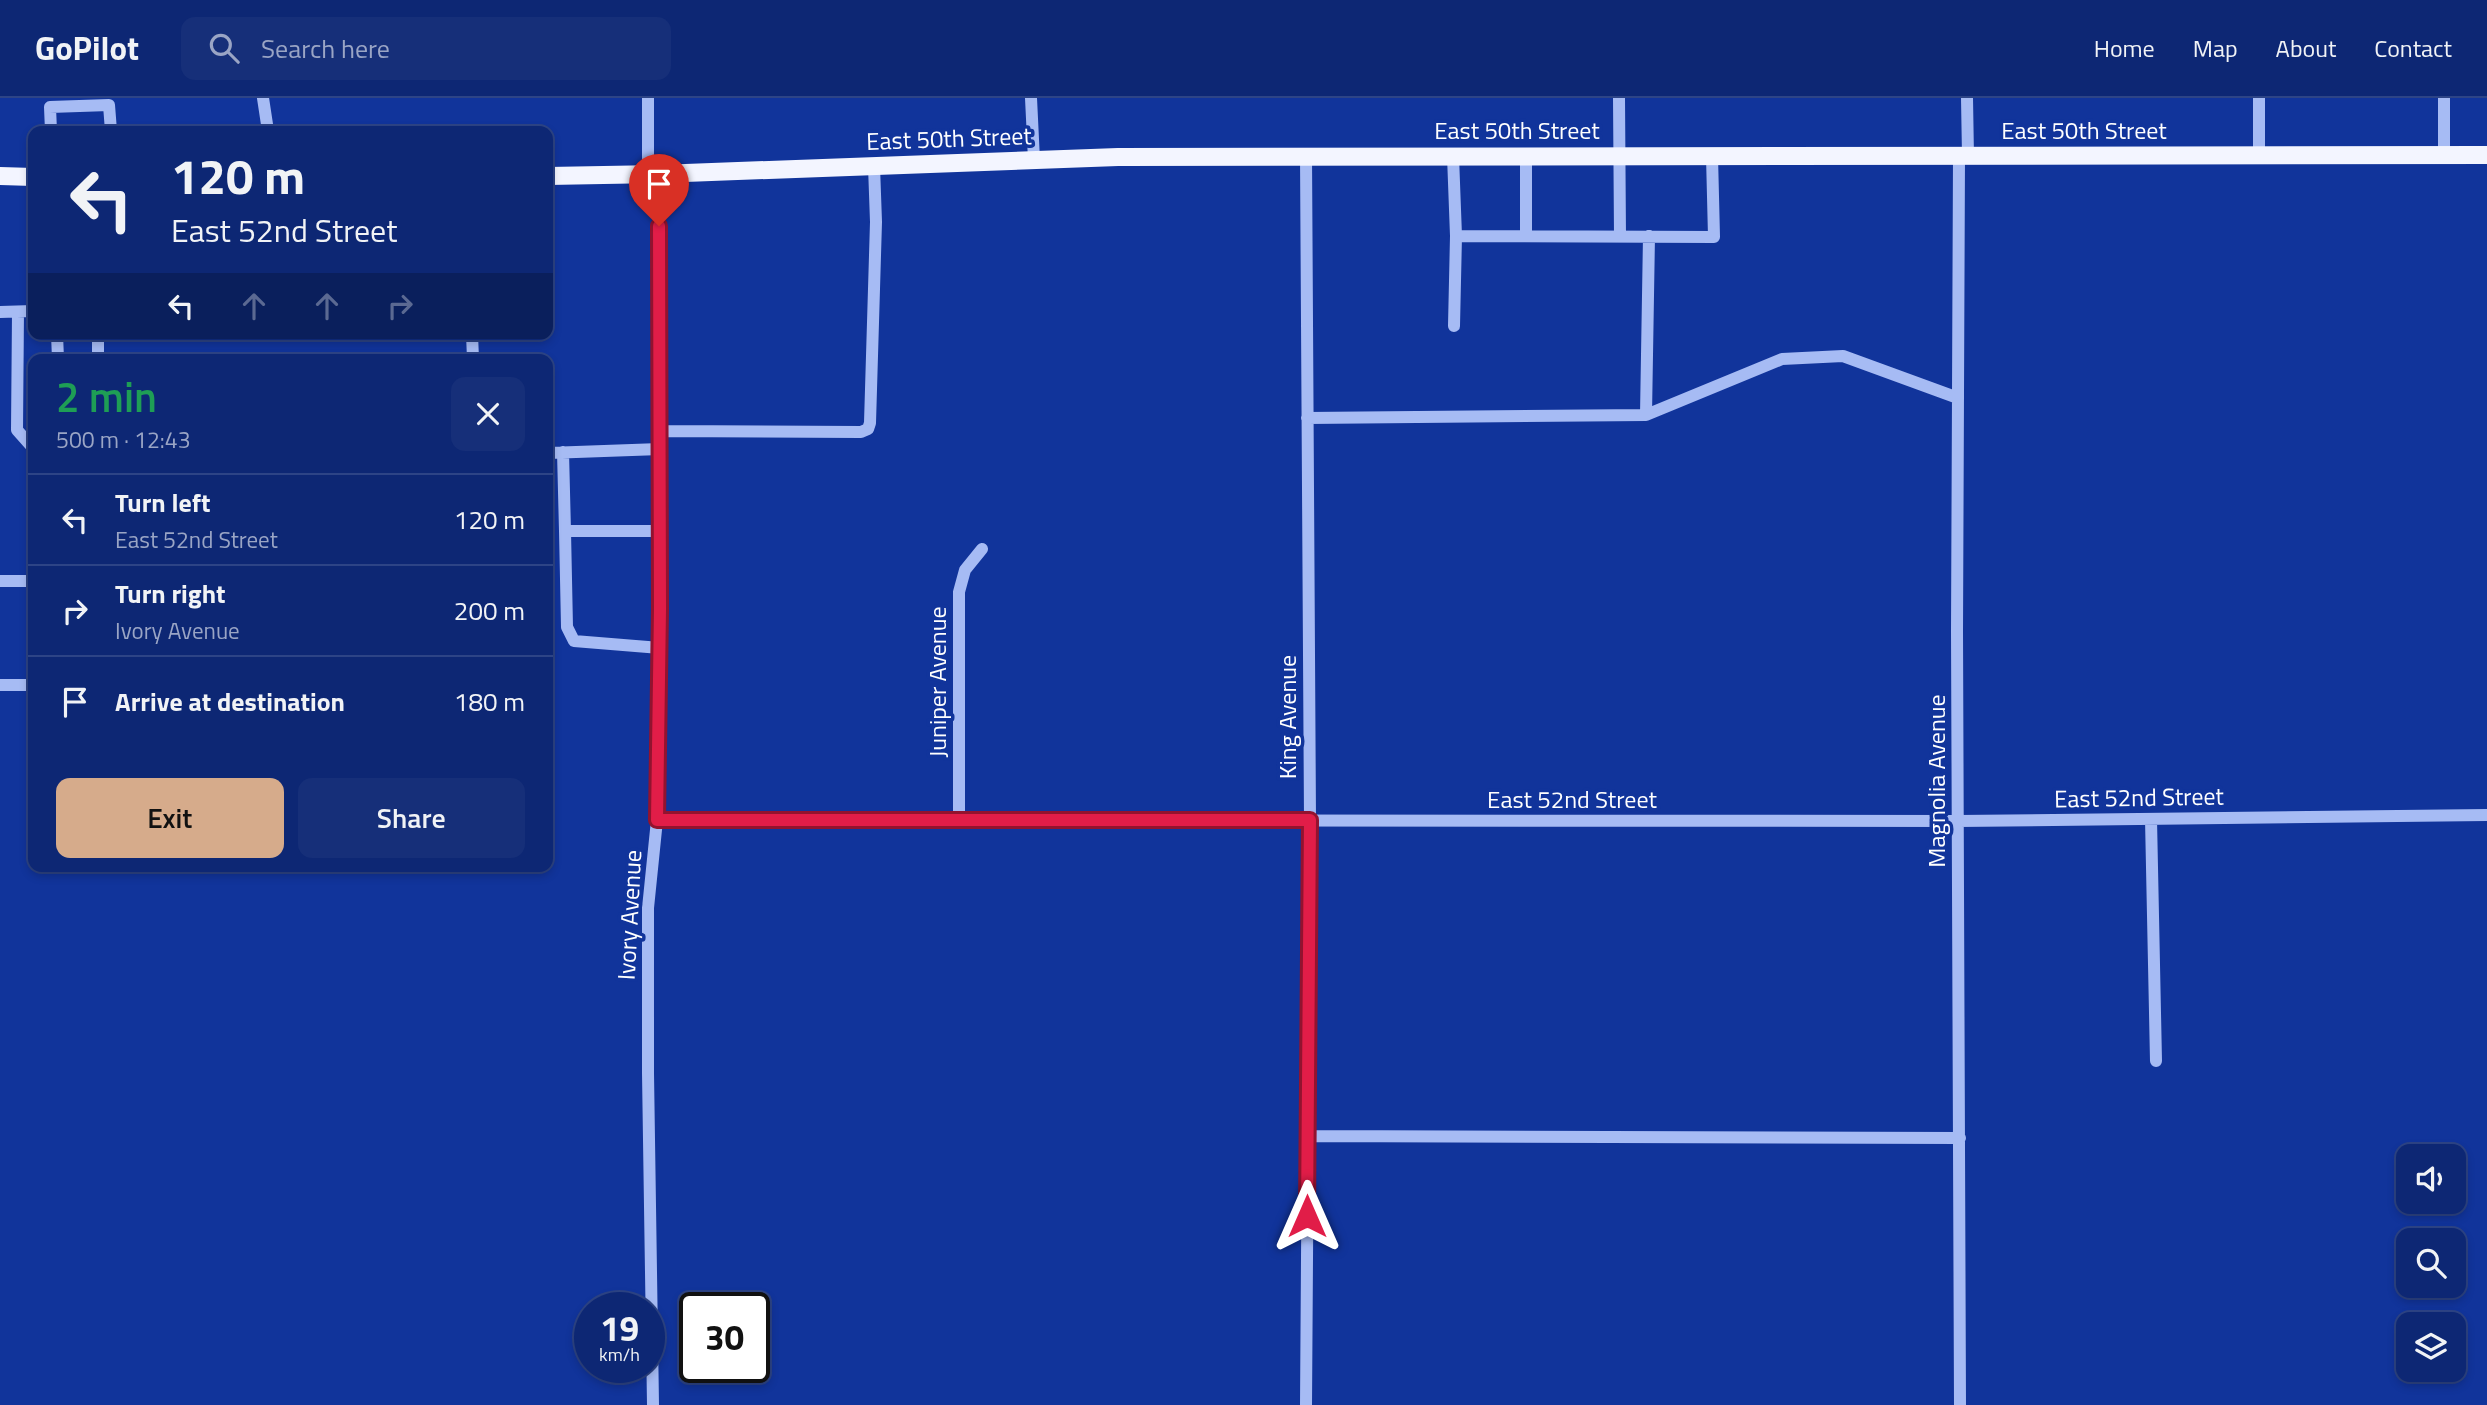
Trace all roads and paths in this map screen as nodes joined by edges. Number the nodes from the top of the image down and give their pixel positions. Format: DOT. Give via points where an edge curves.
graph roads {
  1 [pos="263,98"];
  2 [pos="648,98"];
  3 [pos="1031,98"];
  4 [pos="1619,98"];
  5 [pos="1968,98"];
  6 [pos="2259,98"];
  7 [pos="2444,98"];
  8 [pos="111,102"];
  9 [pos="51,126"];
  10 [pos="111,126"];
  11 [pos="267,126"];
  12 [pos="1306,155"];
  13 [pos="2259,155"];
  14 [pos="2444,155"];
  15 [pos="2487,155"];
  16 [pos="1453,156"];
  17 [pos="1526,156"];
  18 [pos="1619,156"];
  19 [pos="1712,156"];
  20 [pos="1963,156"];
  21 [pos="1034,160"];
  22 [pos="874,166"];
  23 [pos="653,174"];
  24 [pos="553,176"];
  25 [pos="0,177"];
  26 [pos="28,177"];
  27 [pos="1526,235"];
  28 [pos="1456,236"];
  29 [pos="1620,236"];
  30 [pos="1648,236"];
  31 [pos="0,312"];
  32 [pos="18,312"];
  33 [pos="28,312"];
  34 [pos="1454,326"];
  35 [pos="1958,398"];
  36 [pos="1646,415"];
  37 [pos="1307,418"];
  38 [pos="660,431"];
  39 [pos="28,442"];
  40 [pos="660,449"];
  41 [pos="563,452"];
  42 [pos="553,453"];
  43 [pos="565,531"];
  44 [pos="660,531"];
  45 [pos="982,549"];
  46 [pos="0,581"];
  47 [pos="28,581"];
  48 [pos="660,648"];
  49 [pos="0,685"];
  50 [pos="28,685"];
  51 [pos="2487,816"];
  52 [pos="2151,819"];
  53 [pos="657,820"];
  54 [pos="1310,820"];
  55 [pos="1958,821"];
  56 [pos="959,822"];
  57 [pos="2156,1061"];
  58 [pos="1308,1136"];
  59 [pos="1960,1138"];
  60 [pos="653,1405"];
  61 [pos="1306,1405"];
  62 [pos="1960,1405"];
  1 -- 11 [label="street"];
  2 -- 23 [label="street, Ivory Avenue"];
  3 -- 21 [label="street"];
  4 -- 18 [label="street"];
  5 -- 20 [label="street, Magnolia Avenue"];
  6 -- 13 [label="street"];
  7 -- 14 [label="street"];
  8 -- 9 [label="street" via="50,107"];
  8 -- 10 [label="street"];
  12 -- 16 [label="main road, East 50th Street"];
  12 -- 21 [label="main road, East 50th Street"];
  12 -- 37 [label="street, King Avenue"];
  13 -- 14 [label="main road, East 50th Street"];
  13 -- 20 [label="main road, East 50th Street"];
  14 -- 15 [label="main road, East 50th Street"];
  16 -- 17 [label="main road, East 50th Street"];
  16 -- 28 [label="street"];
  17 -- 18 [label="main road, East 50th Street"];
  17 -- 27 [label="street"];
  18 -- 19 [label="main road, East 50th Street"];
  18 -- 29 [label="street"];
  19 -- 20 [label="main road, East 50th Street"];
  19 -- 30 [label="street" via="1714,237"];
  20 -- 35 [label="street, Magnolia Avenue"];
  21 -- 22 [label="main road, East 50th Street"];
  22 -- 23 [label="main road, East 50th Street"];
  22 -- 38 [label="street" via="868,429"];
  23 -- 24 [label="main road, East 50th Street"];
  23 -- 38 [label="street, Ivory Avenue"];
  25 -- 26 [label="main road"];
  27 -- 28 [label="street"];
  27 -- 29 [label="street"];
  28 -- 34 [label="street"];
  29 -- 30 [label="street"];
  30 -- 36 [label="street"];
  31 -- 32 [label="street"];
  32 -- 33 [label="street"];
  32 -- 39 [label="street" via="17,430"];
  35 -- 36 [label="street" via="1843,356 1782,359"];
  35 -- 55 [label="street, Magnolia Avenue"];
  36 -- 37 [label="street"];
  37 -- 54 [label="street, King Avenue"];
  38 -- 40 [label="street, Ivory Avenue"];
  40 -- 41 [label="street"];
  40 -- 44 [label="street, Ivory Avenue"];
  41 -- 42 [label="street"];
  41 -- 43 [label="street"];
  43 -- 44 [label="street"];
  43 -- 48 [label="street" via="567,627 574,641"];
  44 -- 48 [label="street, Ivory Avenue"];
  45 -- 56 [label="street, Juniper Avenue" via="965,570 960,592"];
  46 -- 47 [label="street"];
  48 -- 53 [label="street, Ivory Avenue"];
  49 -- 50 [label="street"];
  51 -- 52 [label="street, East 52nd Street"];
  52 -- 55 [label="street, East 52nd Street"];
  52 -- 57 [label="street"];
  53 -- 56 [label="street, East 52nd Street"];
  53 -- 60 [label="street, Ivory Avenue" via="648,908"];
  54 -- 55 [label="street, East 52nd Street"];
  54 -- 56 [label="street, East 52nd Street"];
  54 -- 58 [label="street, King Avenue"];
  55 -- 59 [label="street, Magnolia Avenue"];
  58 -- 59 [label="street"];
  58 -- 61 [label="street, King Avenue"];
  59 -- 62 [label="street, Magnolia Avenue"];
}
